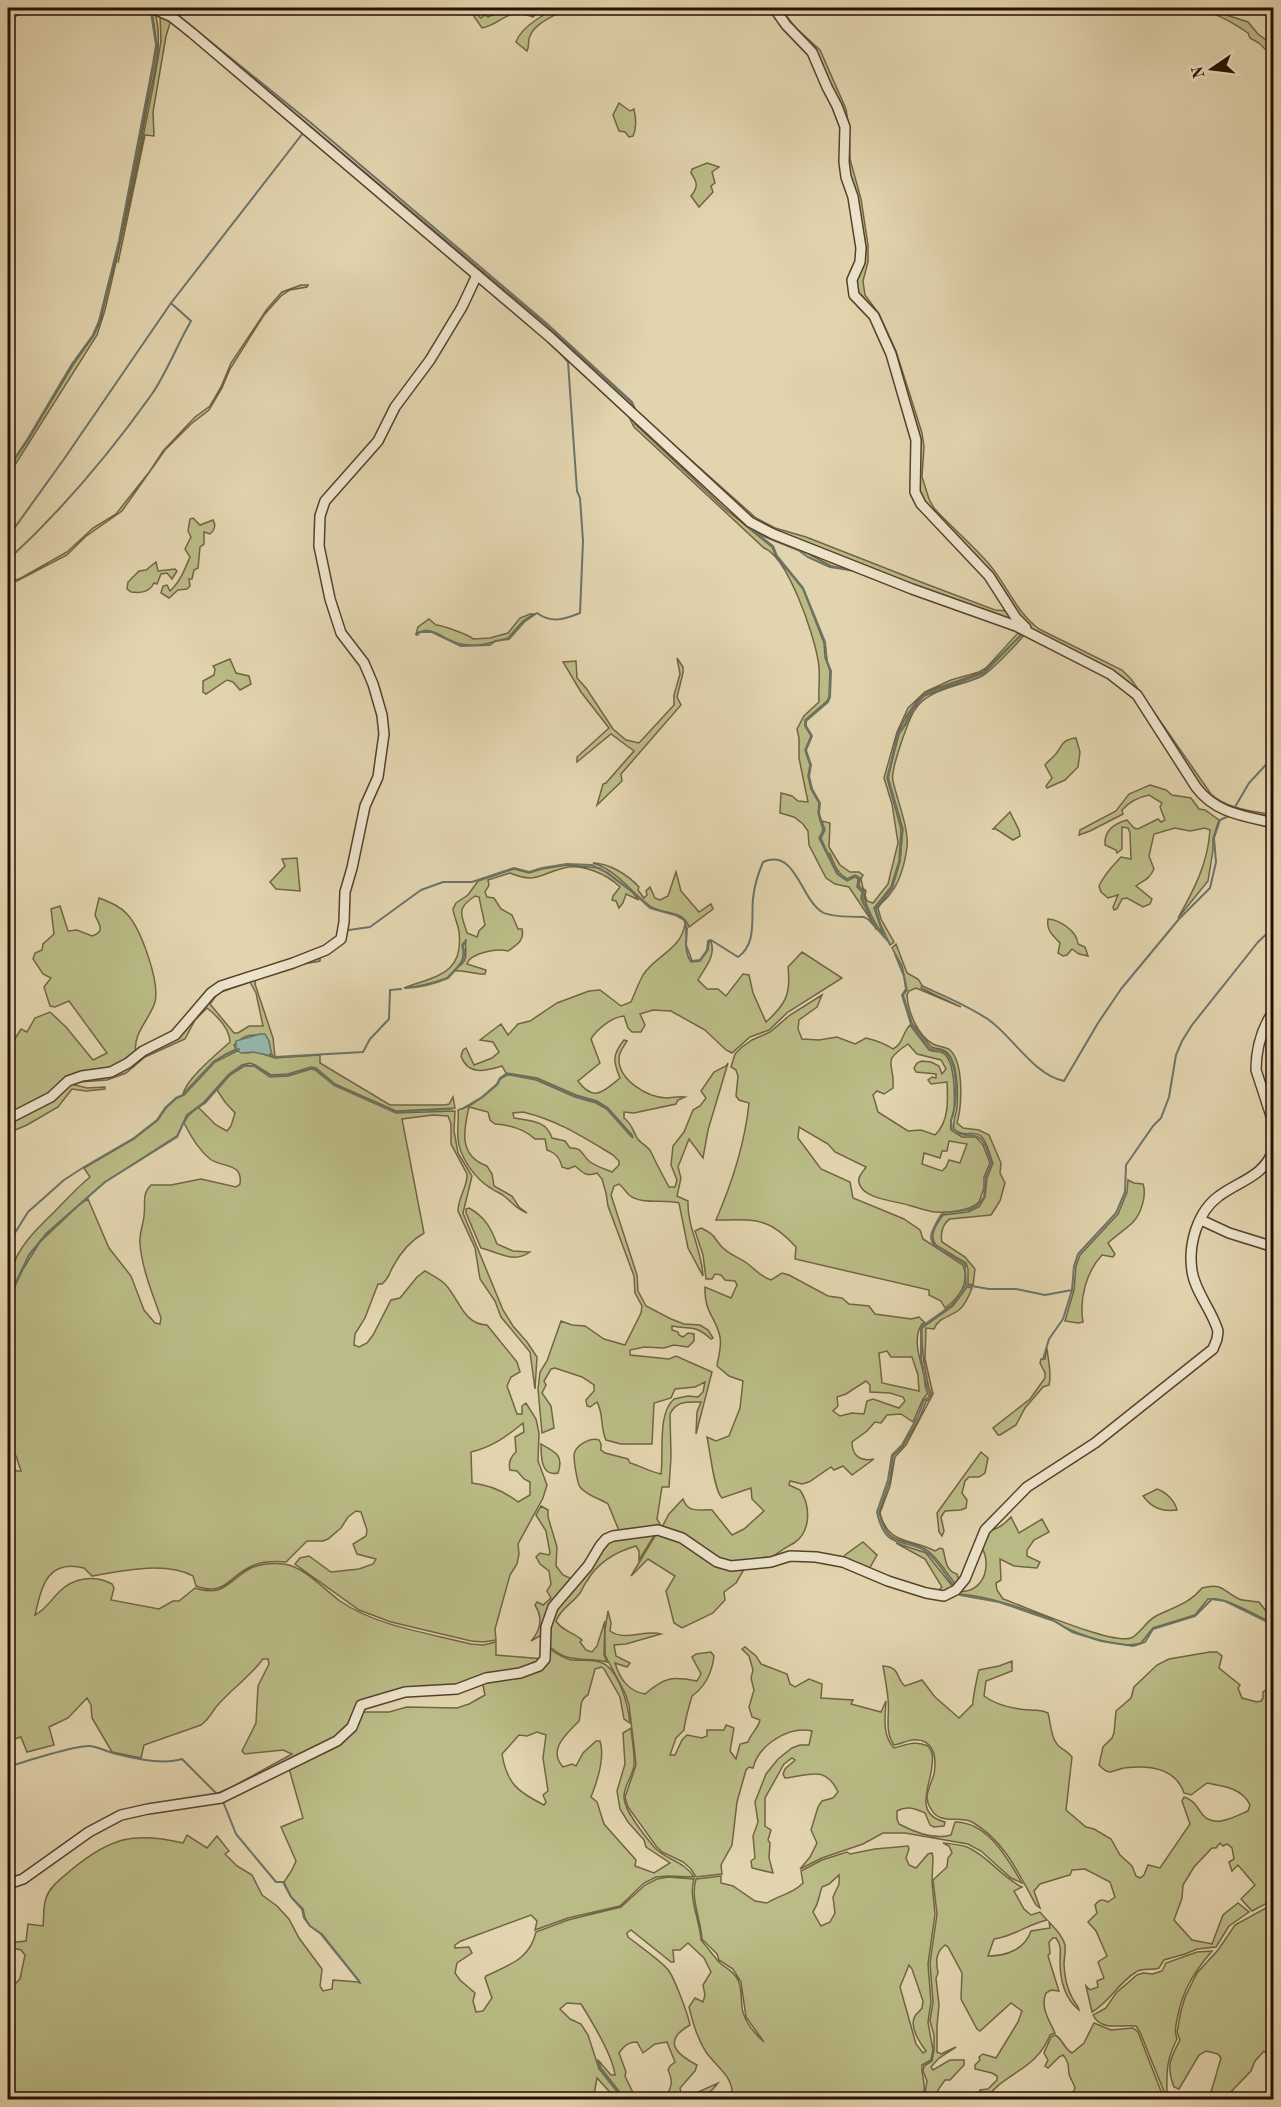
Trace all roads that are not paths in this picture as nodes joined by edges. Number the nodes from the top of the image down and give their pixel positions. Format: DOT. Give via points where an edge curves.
graph roads {
  1 [pos="19,8"];
  2 [pos="152,8"];
  3 [pos="774,8"];
  4 [pos="8,15"];
  5 [pos="477,275"];
  6 [pos="1038,637"];
  7 [pos="1274,823"];
  8 [pos="1274,1010"];
  9 [pos="8,1119"];
  10 [pos="1274,1125"];
  11 [pos="1274,1149"];
  12 [pos="1201,1220"];
  13 [pos="1274,1247"];
  14 [pos="8,1884"];
  1 -- 4 [label="street"];
  2 -- 5 [label="street" via="192,33"];
  3 -- 6 [label="street" via="812,52 845,128 846,177 861,248 852,280 854,295 874,316 891,354 916,440 915,492 921,504 989,576 1016,618"];
  5 -- 6 [label="street" via="552,338 756,526"];
  5 -- 9 [label="street" via="430,360 394,407 378,441 325,501 320,516 319,546 330,599 341,633 364,663 377,692 384,734 378,777 365,806 345,892 341,939 326,950 221,986 170,1038 111,1072 69,1081 51,1097"];
  6 -- 7 [label="street" via="1110,674 1137,695 1207,800 1222,810"];
  8 -- 10 [label="street" via="1261,1037 1256,1070"];
  11 -- 12 [label="street" via="1266,1165 1212,1202"];
  12 -- 13 [label="street"];
  12 -- 14 [label="street" via="1191,1250 1192,1272 1218,1331 1213,1349 1095,1443 1027,1487 986,1530 965,1579 956,1590 944,1596 935,1595 843,1562 816,1557 790,1556 731,1566 717,1562 682,1538 658,1530 613,1536 600,1546 584,1572 553,1607 546,1628 545,1659 539,1666 457,1689 405,1692 361,1705 346,1734 269,1775 221,1798 121,1815 89,1832 23,1879"];
}
